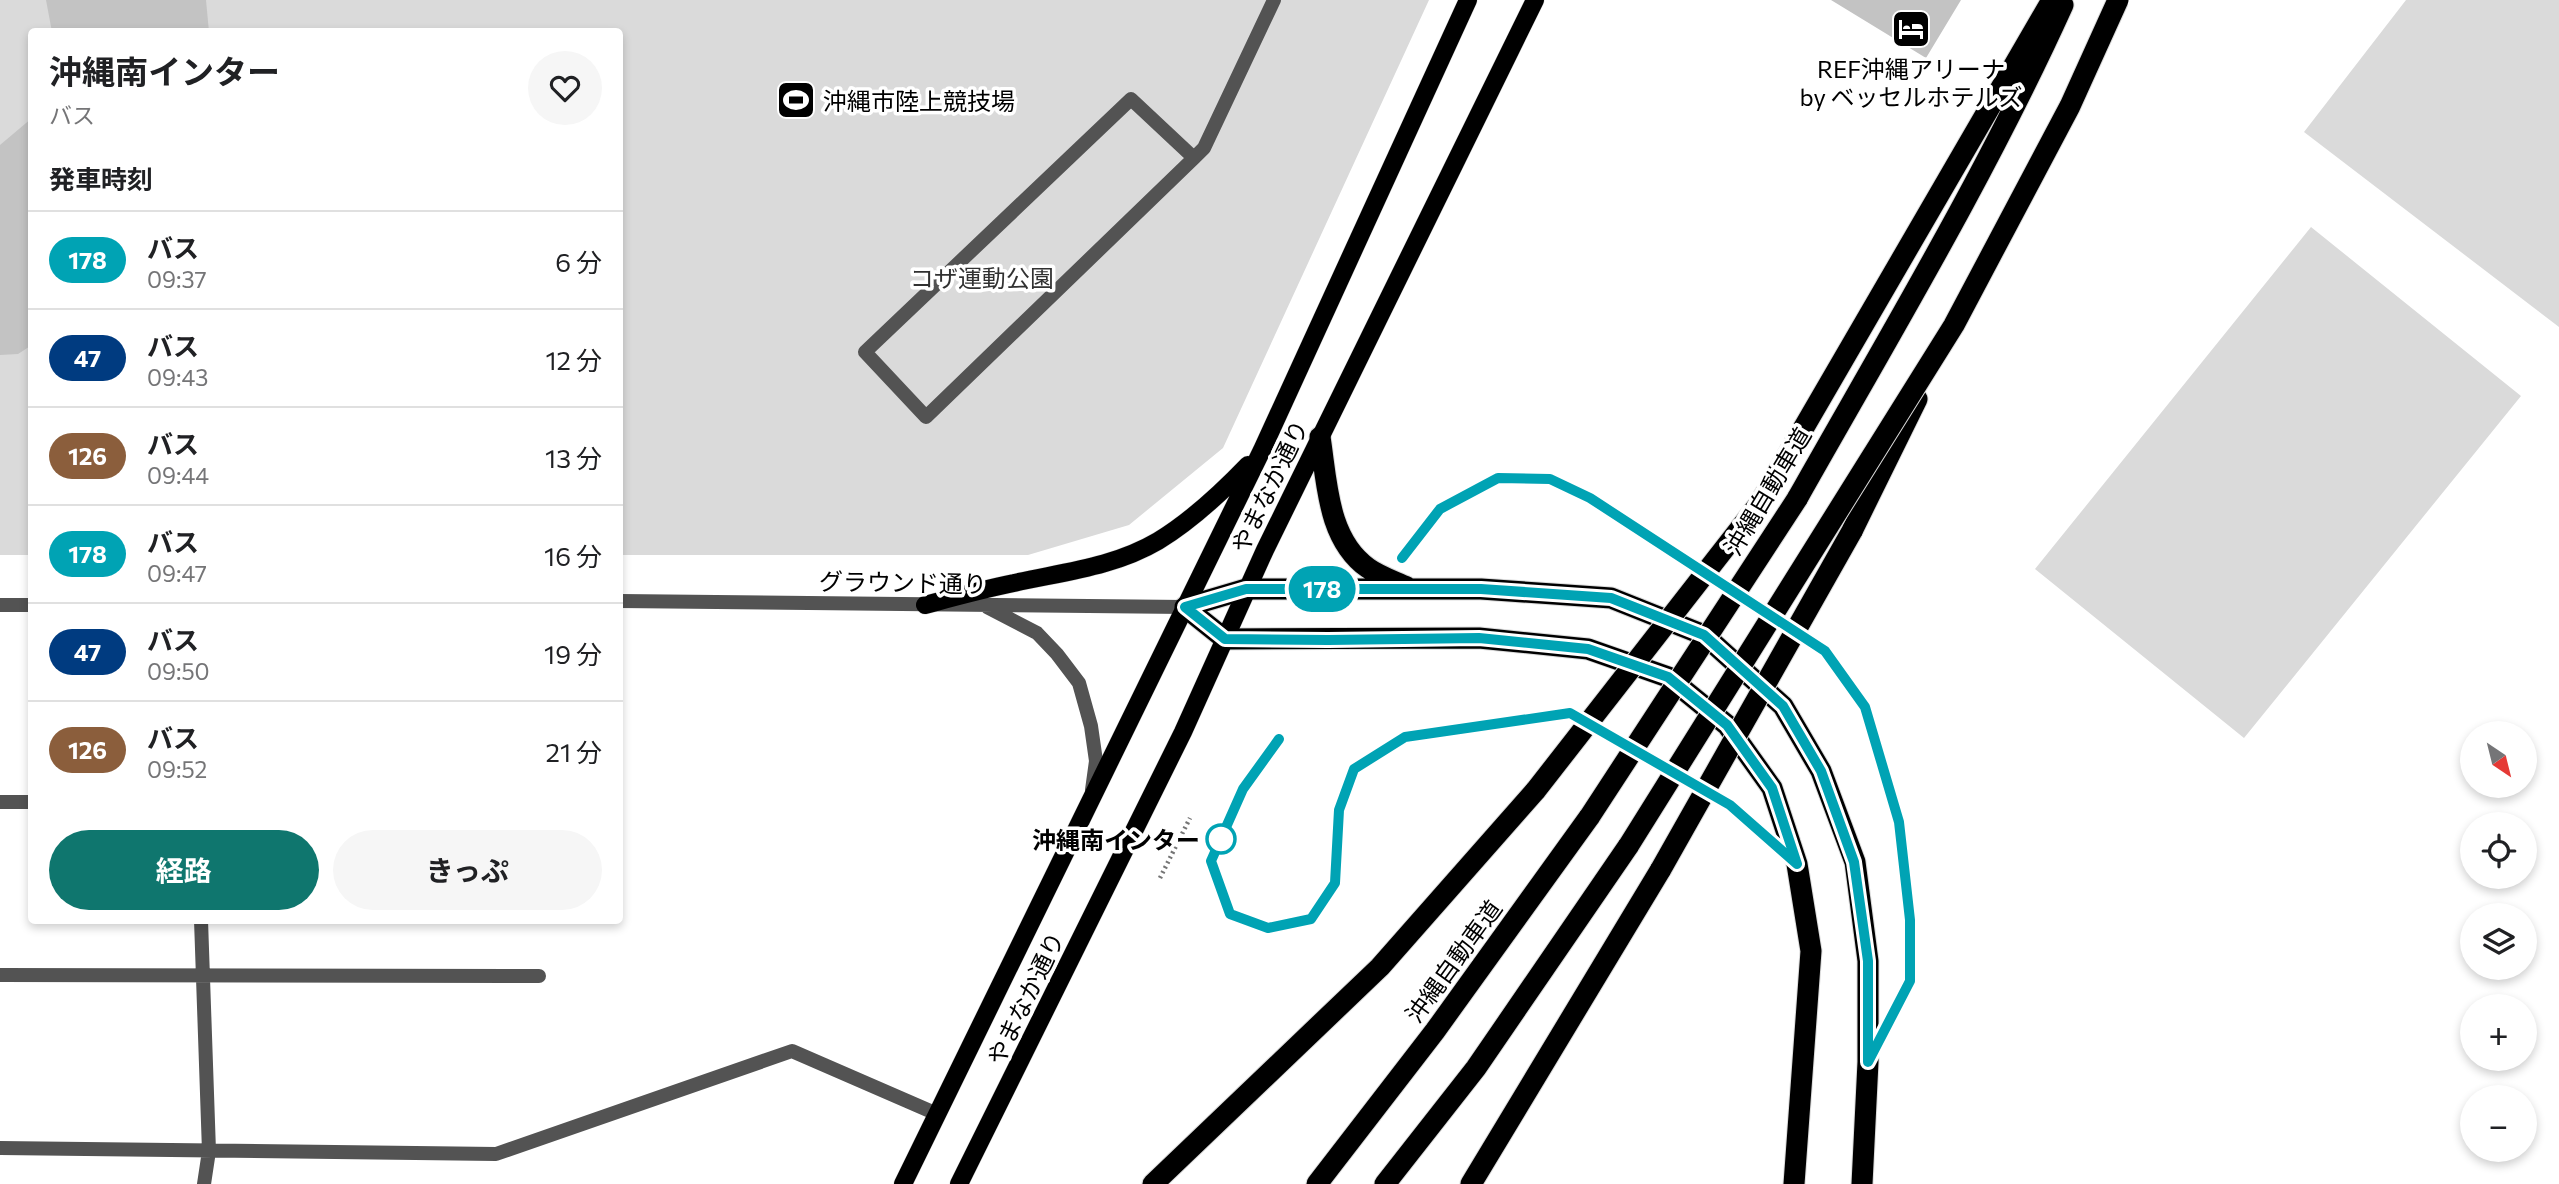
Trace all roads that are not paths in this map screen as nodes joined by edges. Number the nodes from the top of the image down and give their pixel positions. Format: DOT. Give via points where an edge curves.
graph roads {
  1 [pos="1274,0"];
  2 [pos="1468,0"];
  3 [pos="1535,0"];
  4 [pos="2052,0"];
  5 [pos="2066,0"];
  6 [pos="2118,0"];
  7 [pos="1194,158"];
  8 [pos="1954,324"];
  9 [pos="1320,437"];
  10 [pos="1262,450"];
  11 [pos="1402,558"];
  12 [pos="1246,589"];
  13 [pos="1412,590"];
  14 [pos="623,601"];
  15 [pos="0,605"];
  16 [pos="28,605"];
  17 [pos="925,605"];
  18 [pos="983,606"];
  19 [pos="1185,607"];
  20 [pos="1225,639"];
  21 [pos="1279,739"];
  22 [pos="0,802"];
  23 [pos="28,802"];
  24 [pos="1090,802"];
  25 [pos="1797,864"];
  26 [pos="201,924"];
  27 [pos="0,975"];
  28 [pos="203,975"];
  29 [pos="539,976"];
  30 [pos="1868,1062"];
  31 [pos="937,1114"];
  32 [pos="0,1148"];
  33 [pos="209,1150"];
  34 [pos="204,1184"];
  35 [pos="902,1184"];
  36 [pos="959,1184"];
  37 [pos="1153,1184"];
  38 [pos="1317,1184"];
  39 [pos="1385,1184"];
  40 [pos="1471,1184"];
  41 [pos="1794,1184"];
  42 [pos="1862,1184"];
  1 -- 7 [label="street" via="1204,148"];
  2 -- 10 [label="main road, やまなか通り"];
  3 -- 9 [label="main road, やまなか通り"];
  4 -- 37 [label="highway, bridge" via="1760,503 1536,790 1380,967"];
  5 -- 38 [label="highway, 沖縄自動車道, bridge" via="1967,199 1797,499 1590,816 1435,1031"];
  6 -- 8 [label="highway, bridge" via="2070,106"];
  7 -- 7 [label="street" via="1131,99 864,352 926,417"];
  8 -- 39 [label="highway, bridge" via="1629,845 1476,1068"];
  8 -- 40 [label="highway, bridge" via="1852,531 1661,869"];
  9 -- 12 [label="main road, やまなか通り"];
  9 -- 13 [label="highway" via="1331,512 1346,545 1367,567"];
  10 -- 17 [label="main road" via="1224,489 1159,541 1131,554 1073,572"];
  10 -- 19 [label="main road, やまなか通り"];
  11 -- 30 [label="street" via="1440,509 1498,478 1550,479 1590,498 1825,651 1865,707 1899,822 1910,920 1910,981"];
  12 -- 13 [label="highway"];
  12 -- 19 [label="highway"];
  12 -- 20 [label="main road, やまなか通り"];
  13 -- 30 [label="highway" via="1481,589 1611,598 1704,635 1783,706 1821,771 1854,862 1868,961"];
  14 -- 17 [label="street, グラウンド通り"];
  15 -- 16 [label="street"];
  17 -- 18 [label="street, グラウンド通り"];
  18 -- 19 [label="street, グラウンド通り"];
  18 -- 24 [label="street" via="1037,632 1079,684 1096,761"];
  19 -- 20 [label="highway"];
  19 -- 24 [label="main road, やまなか通り"];
  20 -- 25 [label="highway" via="1479,638 1588,649 1668,677 1727,725 1772,788"];
  20 -- 36 [label="main road, やまなか通り"];
  21 -- 25 [label="street" via="1243,789 1211,861 1230,914 1268,928 1311,919 1335,883 1339,810 1354,769 1405,737 1570,713 1730,805"];
  22 -- 23 [label="street"];
  24 -- 31 [label="main road, やまなか通り"];
  25 -- 41 [label="highway" via="1811,951"];
  26 -- 28 [label="street"];
  27 -- 28 [label="street"];
  28 -- 29 [label="street"];
  28 -- 33 [label="street"];
  30 -- 42 [label="highway"];
  31 -- 33 [label="street" via="792,1051 496,1154"];
  31 -- 35 [label="main road, やまなか通り"];
  32 -- 33 [label="street"];
  33 -- 34 [label="street"];
}
